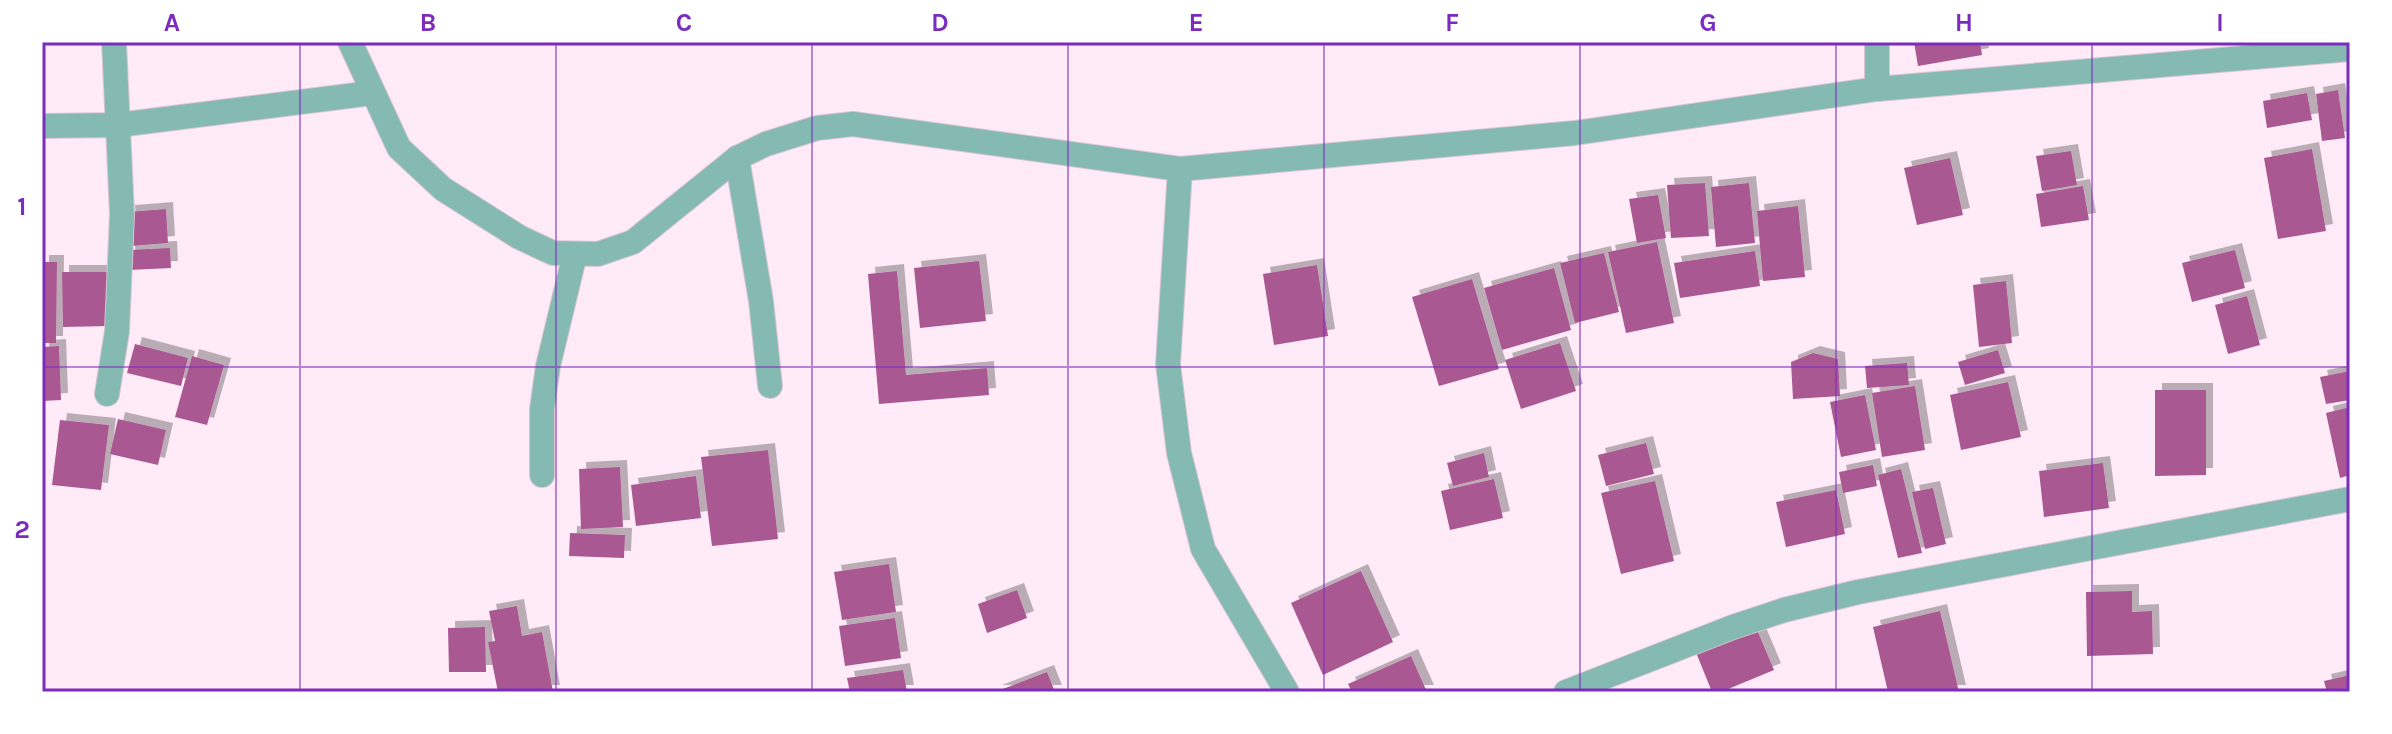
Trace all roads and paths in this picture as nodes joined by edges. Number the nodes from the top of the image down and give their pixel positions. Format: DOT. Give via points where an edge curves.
graph roads {
  1 [pos="114,42"];
  2 [pos="350,42"];
  3 [pos="1877,42"];
  4 [pos="2350,49"];
  5 [pos="1877,89"];
  6 [pos="372,93"];
  7 [pos="118,125"];
  8 [pos="42,126"];
  9 [pos="737,158"];
  10 [pos="1180,169"];
  11 [pos="575,254"];
  12 [pos="770,386"];
  13 [pos="107,394"];
  14 [pos="542,475"];
  15 [pos="2350,499"];
  16 [pos="1287,692"];
  17 [pos="1566,692"];
  1 -- 7 [label="street"];
  2 -- 6 [label="street"];
  3 -- 5 [label="street"];
  4 -- 5 [label="street"];
  5 -- 10 [label="street" via="1575,133"];
  6 -- 7 [label="street"];
  6 -- 11 [label="street" via="399,148 443,189 519,237 553,253"];
  7 -- 8 [label="street"];
  7 -- 13 [label="street" via="122,214 117,331"];
  9 -- 10 [label="street" via="817,128 853,124"];
  9 -- 11 [label="street" via="633,242 598,254"];
  9 -- 12 [label="street"];
  10 -- 16 [label="street" via="1168,364 1179,453 1203,549"];
  11 -- 14 [label="street" via="548,366"];
  15 -- 17 [label="street" via="1784,610"];
}
